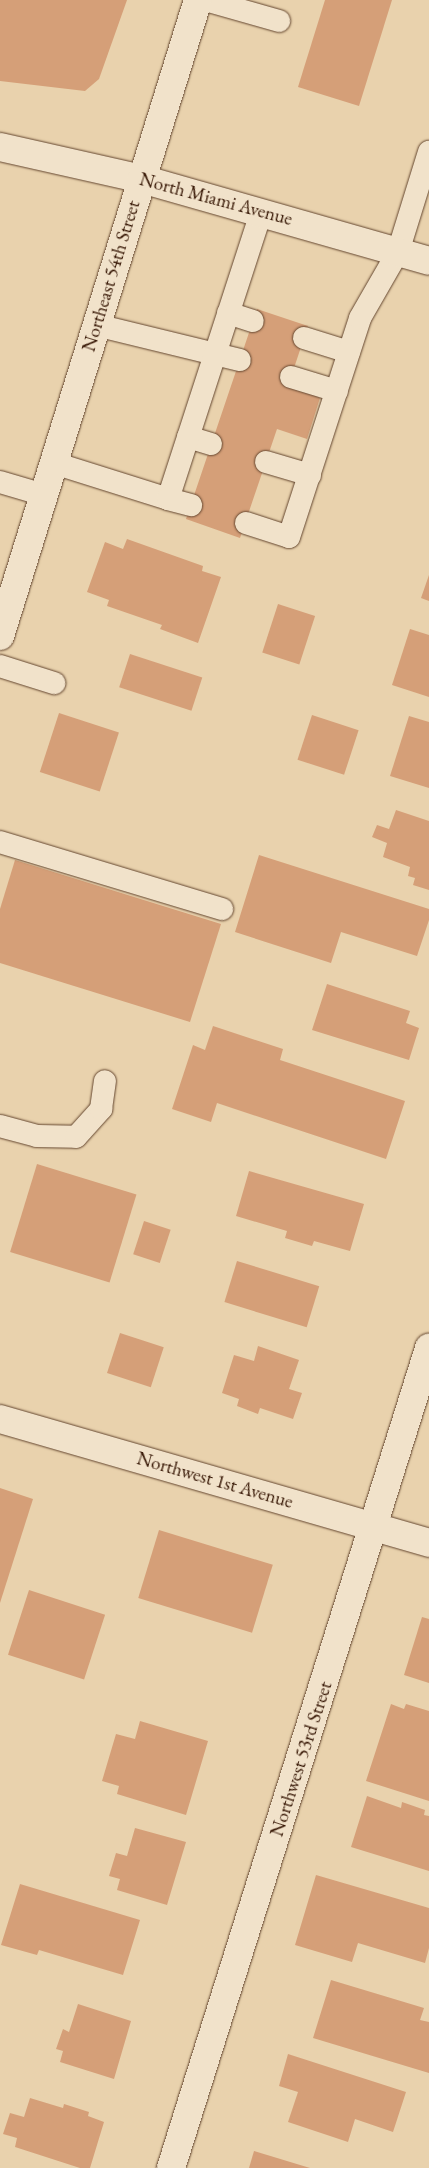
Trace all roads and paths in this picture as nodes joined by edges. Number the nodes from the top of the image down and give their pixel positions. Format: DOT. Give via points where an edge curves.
graph roads {
  1 [pos="198,0"];
  2 [pos="205,0"];
  3 [pos="279,21"];
  4 [pos="0,147"];
  5 [pos="429,152"];
  6 [pos="142,179"];
  7 [pos="261,212"];
  8 [pos="398,252"];
  9 [pos="429,261"];
  10 [pos="228,313"];
  11 [pos="253,321"];
  12 [pos="96,325"];
  13 [pos="304,338"];
  14 [pos="349,352"];
  15 [pos="215,353"];
  16 [pos="240,360"];
  17 [pos="291,377"];
  18 [pos="337,391"];
  19 [pos="188,437"];
  20 [pos="211,444"];
  21 [pos="266,462"];
  22 [pos="54,463"];
  23 [pos="310,475"];
  24 [pos="0,482"];
  25 [pos="44,495"];
  26 [pos="168,499"];
  27 [pos="191,505"];
  28 [pos="246,523"];
  29 [pos="0,636"];
  30 [pos="0,666"];
  31 [pos="54,684"];
  32 [pos="0,842"];
  33 [pos="222,909"];
  34 [pos="105,1082"];
  35 [pos="0,1126"];
  36 [pos="429,1348"];
  37 [pos="0,1419"];
  38 [pos="375,1527"];
  39 [pos="429,1543"];
  40 [pos="171,2168"];
  1 -- 6 [label="street, Northeast 54th Street"];
  2 -- 3 [label="lane"];
  4 -- 6 [label="street, North Miami Avenue"];
  5 -- 8 [label="lane"];
  6 -- 7 [label="street, North Miami Avenue"];
  6 -- 12 [label="street, Northeast 54th Street"];
  7 -- 8 [label="street, North Miami Avenue"];
  7 -- 10 [label="lane"];
  8 -- 9 [label="street, North Miami Avenue"];
  8 -- 14 [label="lane" via="360,318"];
  10 -- 11 [label="lane"];
  10 -- 15 [label="lane"];
  12 -- 15 [label="lane"];
  12 -- 22 [label="street, Northeast 54th Street"];
  13 -- 14 [label="lane"];
  14 -- 18 [label="lane"];
  15 -- 16 [label="lane"];
  15 -- 19 [label="lane"];
  17 -- 18 [label="lane"];
  18 -- 23 [label="lane"];
  19 -- 20 [label="lane"];
  19 -- 26 [label="lane"];
  21 -- 23 [label="lane"];
  22 -- 25 [label="street, Northeast 54th Street"];
  22 -- 26 [label="lane"];
  23 -- 28 [label="lane" via="289,536"];
  24 -- 25 [label="lane"];
  25 -- 29 [label="street, Northeast 54th Street"];
  26 -- 27 [label="lane"];
  30 -- 31 [label="lane"];
  32 -- 33 [label="lane"];
  34 -- 35 [label="lane" via="102,1109 76,1137 37,1136"];
  36 -- 38 [label="street, Northwest 53rd Street"];
  37 -- 38 [label="street, Northwest 1st Avenue"];
  38 -- 39 [label="street, Northwest 1st Avenue"];
  38 -- 40 [label="street, Northwest 53rd Street"];
}
